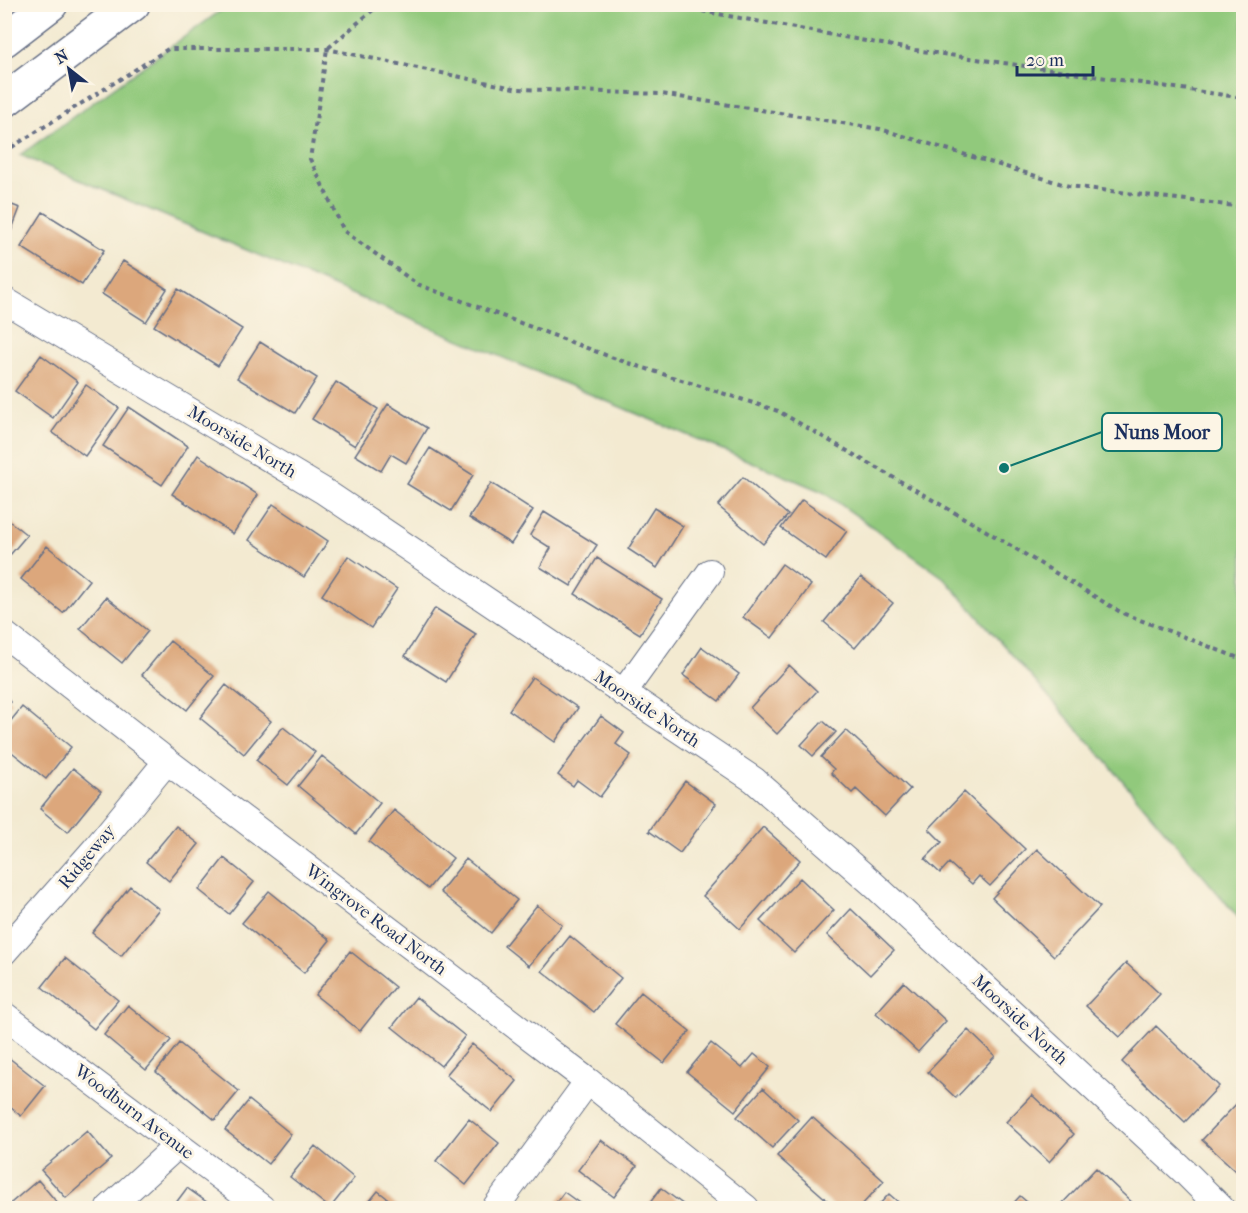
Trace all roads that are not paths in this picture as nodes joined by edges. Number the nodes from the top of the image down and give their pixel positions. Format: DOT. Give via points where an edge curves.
graph roads {
  1 [pos="51,4"];
  2 [pos="133,4"];
  3 [pos="4,40"];
  4 [pos="4,101"];
  5 [pos="4,300"];
  6 [pos="710,572"];
  7 [pos="4,634"];
  8 [pos="622,693"];
  9 [pos="167,761"];
  10 [pos="4,952"];
  11 [pos="4,1015"];
  12 [pos="588,1081"];
  13 [pos="178,1144"];
  14 [pos="109,1209"];
  15 [pos="262,1209"];
  16 [pos="495,1209"];
  17 [pos="746,1209"];
  18 [pos="1221,1209"];
  1 -- 3 [label="highway"];
  2 -- 4 [label="highway"];
  5 -- 8 [label="street, Moorside North" via="322,490"];
  6 -- 8 [label="street"];
  7 -- 9 [label="street, Wingrove Road North"];
  8 -- 18 [label="street, Moorside North" via="754,780 881,891"];
  9 -- 10 [label="street, Ridgeway"];
  9 -- 12 [label="street, Wingrove Road North"];
  11 -- 13 [label="street, Woodburn Avenue"];
  12 -- 16 [label="street"];
  12 -- 17 [label="street, Wingrove Road North"];
  13 -- 14 [label="street"];
  13 -- 15 [label="street, Woodburn Avenue"];
}
